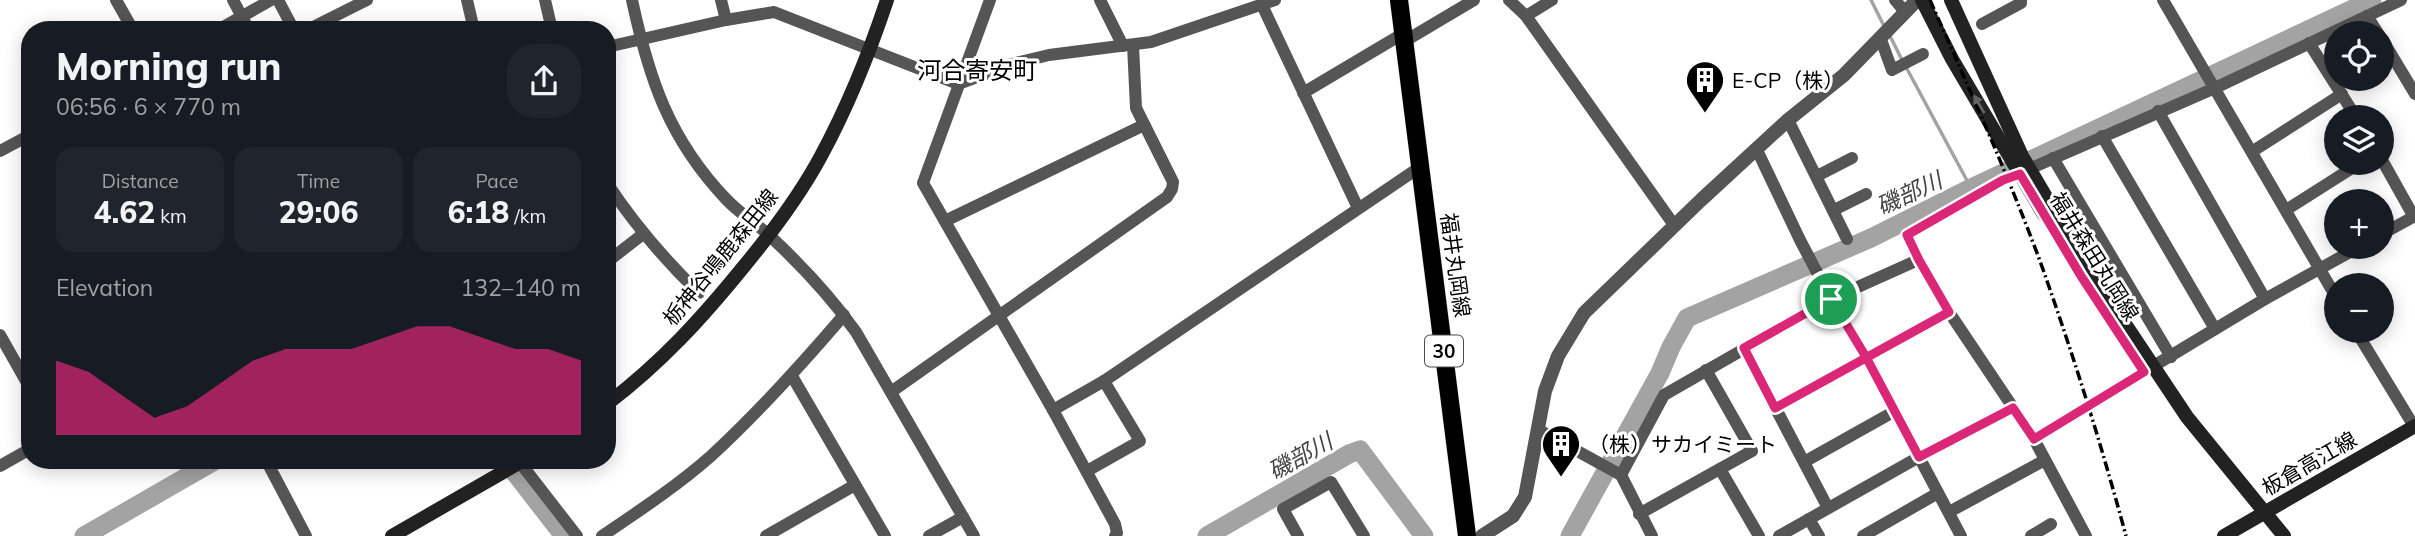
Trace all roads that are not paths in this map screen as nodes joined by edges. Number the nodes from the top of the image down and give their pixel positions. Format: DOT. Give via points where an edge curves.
graph roads {
  1 [pos="116,0"];
  2 [pos="233,0"];
  3 [pos="271,0"];
  4 [pos="278,0"];
  5 [pos="367,0"];
  6 [pos="467,0"];
  7 [pos="545,0"];
  8 [pos="632,0"];
  9 [pos="721,0"];
  10 [pos="887,0"];
  11 [pos="990,0"];
  12 [pos="1100,0"];
  13 [pos="1275,0"];
  14 [pos="1399,0"];
  15 [pos="1474,0"];
  16 [pos="1509,0"];
  17 [pos="1552,0"];
  18 [pos="1895,0"];
  19 [pos="1920,0"];
  20 [pos="1951,0"];
  21 [pos="2021,0"];
  22 [pos="2163,0"];
  23 [pos="2401,0"];
  24 [pos="1247,5"];
  25 [pos="1262,5"];
  26 [pos="776,6"];
  27 [pos="1905,12"];
  28 [pos="242,16"];
  29 [pos="1526,16"];
  30 [pos="2367,16"];
  31 [pos="726,20"];
  32 [pos="128,21"];
  33 [pos="233,21"];
  34 [pos="244,21"];
  35 [pos="289,21"];
  36 [pos="325,21"];
  37 [pos="471,21"];
  38 [pos="550,21"];
  39 [pos="2370,21"];
  40 [pos="1982,24"];
  41 [pos="1405,37"];
  42 [pos="1880,37"];
  43 [pos="641,40"];
  44 [pos="2309,43"];
  45 [pos="616,45"];
  46 [pos="1128,45"];
  47 [pos="871,49"];
  48 [pos="1923,54"];
  49 [pos="2394,59"];
  50 [pos="958,84"];
  51 [pos="2215,88"];
  52 [pos="1303,93"];
  53 [pos="2342,94"];
  54 [pos="2415,94"];
  55 [pos="2349,105"];
  56 [pos="2158,111"];
  57 [pos="1788,120"];
  58 [pos="1144,125"];
  59 [pos="2102,136"];
  60 [pos="21,140"];
  61 [pos="1757,150"];
  62 [pos="0,151"];
  63 [pos="2253,151"];
  64 [pos="1852,158"];
  65 [pos="2053,158"];
  66 [pos="2021,166"];
  67 [pos="1420,167"];
  68 [pos="2341,175"];
  69 [pos="2390,175"];
  70 [pos="1816,176"];
  71 [pos="1866,194"];
  72 [pos="616,196"];
  73 [pos="1358,208"];
  74 [pos="1834,210"];
  75 [pos="2286,210"];
  76 [pos="2414,217"];
  77 [pos="945,221"];
  78 [pos="1674,225"];
  79 [pos="2394,228"];
  80 [pos="643,234"];
  81 [pos="769,236"];
  82 [pos="1847,239"];
  83 [pos="616,255"];
  84 [pos="2336,259"];
  85 [pos="1919,260"];
  86 [pos="2319,268"];
  87 [pos="2324,277"];
  88 [pos="699,292"];
  89 [pos="1831,299"];
  90 [pos="2265,299"];
  91 [pos="1949,312"];
  92 [pos="844,315"];
  93 [pos="999,315"];
  94 [pos="2215,329"];
  95 [pos="0,335"];
  96 [pos="2363,343"];
  97 [pos="1744,348"];
  98 [pos="1866,357"];
  99 [pos="2171,357"];
  100 [pos="1706,370"];
  101 [pos="2148,370"];
  102 [pos="21,372"];
  103 [pos="792,376"];
  104 [pos="1104,381"];
  105 [pos="891,392"];
  106 [pos="616,396"];
  107 [pos="1775,408"];
  108 [pos="2013,408"];
  109 [pos="1053,410"];
  110 [pos="1895,411"];
  111 [pos="2415,427"];
  112 [pos="1539,430"];
  113 [pos="2034,439"];
  114 [pos="21,454"];
  115 [pos="1919,457"];
  116 [pos="2045,460"];
  117 [pos="1804,462"];
  118 [pos="0,466"];
  119 [pos="270,469"];
  120 [pos="507,469"];
  121 [pos="527,469"];
  122 [pos="1720,469"];
  123 [pos="1613,470"];
  124 [pos="1087,471"];
  125 [pos="855,485"];
  126 [pos="1938,493"];
  127 [pos="1828,508"];
  128 [pos="1949,512"];
  129 [pos="2263,513"];
  130 [pos="1639,514"];
  131 [pos="962,517"];
  132 [pos="1809,519"];
  133 [pos="2050,524"];
  134 [pos="2033,535"];
  135 [pos="306,536"];
  136 [pos="392,536"];
  137 [pos="577,536"];
  138 [pos="602,536"];
  139 [pos="766,536"];
  140 [pos="885,536"];
  141 [pos="929,536"];
  142 [pos="974,536"];
  143 [pos="1115,536"];
  144 [pos="1298,536"];
  145 [pos="1364,536"];
  146 [pos="1467,536"];
  147 [pos="1482,536"];
  148 [pos="1652,536"];
  149 [pos="1759,536"];
  150 [pos="1779,536"];
  151 [pos="1819,536"];
  152 [pos="1863,536"];
  153 [pos="1961,536"];
  154 [pos="2086,536"];
  155 [pos="2224,536"];
  156 [pos="2284,536"];
  1 -- 32 [label="street"];
  2 -- 28 [label="street"];
  3 -- 28 [label="street"];
  4 -- 35 [label="street"];
  5 -- 36 [label="street"];
  6 -- 37 [label="street"];
  7 -- 38 [label="street"];
  8 -- 43 [label="street"];
  9 -- 31 [label="street"];
  10 -- 47 [label="main road, 栃神谷鳴鹿森田線"];
  11 -- 50 [label="street"];
  12 -- 46 [label="street"];
  13 -- 25 [label="street"];
  14 -- 41 [label="main road, 福井丸岡線 / 30"];
  15 -- 41 [label="street"];
  16 -- 29 [label="street"];
  17 -- 29 [label="street"];
  18 -- 27 [label="street"];
  19 -- 27 [label="street"];
  66 -- 19 [label="main road, 福井森田丸岡線, one-way"];
  20 -- 66 [label="main road, 福井森田丸岡線"];
  21 -- 40 [label="street"];
  22 -- 51 [label="street"];
  23 -- 30 [label="street"];
  24 -- 25 [label="street"];
  24 -- 46 [label="street" via="1179,34"];
  25 -- 52 [label="street"];
  26 -- 31 [label="street"];
  26 -- 47 [label="street"];
  27 -- 42 [label="street"];
  28 -- 33 [label="street"];
  28 -- 34 [label="street"];
  29 -- 78 [label="street"];
  30 -- 39 [label="street"];
  30 -- 44 [label="street"];
  31 -- 43 [label="street"];
  41 -- 52 [label="street"];
  41 -- 67 [label="main road, 福井丸岡線 / 30"];
  42 -- 48 [label="street" via="1892,69"];
  42 -- 57 [label="street"];
  43 -- 45 [label="street"];
  43 -- 81 [label="street" via="664,110 687,148 727,201"];
  44 -- 51 [label="street"];
  44 -- 53 [label="street"];
  46 -- 50 [label="street" via="1049,55"];
  46 -- 58 [label="street" via="1136,108"];
  47 -- 50 [label="street"];
  47 -- 81 [label="main road, 栃神谷鳴鹿森田線" via="819,159"];
  49 -- 54 [label="street"];
  50 -- 77 [label="street" via="923,183"];
  51 -- 56 [label="street"];
  51 -- 63 [label="street"];
  52 -- 73 [label="street"];
  53 -- 55 [label="street"];
  53 -- 63 [label="street"];
  56 -- 59 [label="street"];
  56 -- 90 [label="street"];
  57 -- 61 [label="street"];
  57 -- 70 [label="street"];
  58 -- 77 [label="street"];
  58 -- 93 [label="street" via="1173,183 1167,197"];
  59 -- 65 [label="street"];
  59 -- 94 [label="street"];
  60 -- 62 [label="street"];
  61 -- 78 [label="street"];
  61 -- 89 [label="street"];
  63 -- 75 [label="street"];
  64 -- 70 [label="street"];
  65 -- 66 [label="street"];
  65 -- 99 [label="street"];
  66 -- 85 [label="street" via="1907,235"];
  66 -- 101 [label="main road, 福井森田丸岡線"];
  67 -- 73 [label="street"];
  67 -- 146 [label="main road, 福井丸岡線 / 30"];
  68 -- 75 [label="street"];
  69 -- 76 [label="street"];
  70 -- 74 [label="street"];
  71 -- 74 [label="street"];
  72 -- 80 [label="street"];
  73 -- 104 [label="street"];
  74 -- 82 [label="street"];
  75 -- 86 [label="street"];
  76 -- 79 [label="street"];
  77 -- 93 [label="street"];
  78 -- 112 [label="street" via="1584,313 1558,356 1545,391"];
  80 -- 83 [label="street"];
  80 -- 88 [label="street"];
  81 -- 92 [label="street"];
  81 -- 106 [label="main road, 栃神谷鳴鹿森田線" via="673,349"];
  84 -- 86 [label="street"];
  85 -- 89 [label="street"];
  85 -- 91 [label="street"];
  86 -- 87 [label="street"];
  86 -- 90 [label="street"];
  89 -- 97 [label="street"];
  89 -- 98 [label="street"];
  90 -- 94 [label="street"];
  91 -- 98 [label="street"];
  91 -- 108 [label="street"];
  92 -- 103 [label="street"];
  92 -- 105 [label="street"];
  93 -- 105 [label="street"];
  93 -- 109 [label="street"];
  94 -- 99 [label="street"];
  95 -- 102 [label="street"];
  96 -- 111 [label="street"];
  97 -- 100 [label="street"];
  97 -- 107 [label="street"];
  98 -- 107 [label="street"];
  98 -- 110 [label="street"];
  99 -- 101 [label="street"];
  100 -- 122 [label="street" via="1752,451"];
  100 -- 123 [label="street" via="1664,395"];
  101 -- 113 [label="street"];
  101 -- 129 [label="main road, 福井森田丸岡線" via="2204,454 2244,499"];
  103 -- 125 [label="street"];
  103 -- 138 [label="street" via="709,457"];
  104 -- 109 [label="street"];
  104 -- 124 [label="street" via="1140,441"];
  105 -- 131 [label="street"];
  107 -- 117 [label="street"];
  108 -- 113 [label="street"];
  108 -- 115 [label="street"];
  109 -- 124 [label="street"];
  110 -- 115 [label="street"];
  110 -- 117 [label="street"];
  111 -- 129 [label="main road, 板倉高江線"];
  112 -- 123 [label="street"];
  112 -- 147 [label="street" via="1519,509"];
  113 -- 116 [label="street"];
  114 -- 118 [label="street"];
  115 -- 126 [label="street"];
  115 -- 127 [label="street"];
  116 -- 128 [label="street"];
  116 -- 154 [label="street"];
  117 -- 127 [label="street"];
  119 -- 135 [label="street"];
  120 -- 136 [label="main road"];
  121 -- 137 [label="street"];
  122 -- 130 [label="street"];
  122 -- 149 [label="street"];
  123 -- 130 [label="street"];
  124 -- 143 [label="street" via="1115,524"];
  125 -- 139 [label="street"];
  125 -- 140 [label="street"];
  126 -- 128 [label="street"];
  126 -- 152 [label="street"];
  127 -- 132 [label="street"];
  128 -- 153 [label="street"];
  129 -- 155 [label="main road, 板倉高江線"];
  129 -- 156 [label="main road, 福井森田丸岡線"];
  130 -- 148 [label="street"];
  131 -- 141 [label="street"];
  131 -- 142 [label="street"];
  132 -- 150 [label="street"];
  132 -- 151 [label="street"];
  133 -- 134 [label="street"];
  144 -- 145 [label="street" via="1283,509 1331,482"];
}
